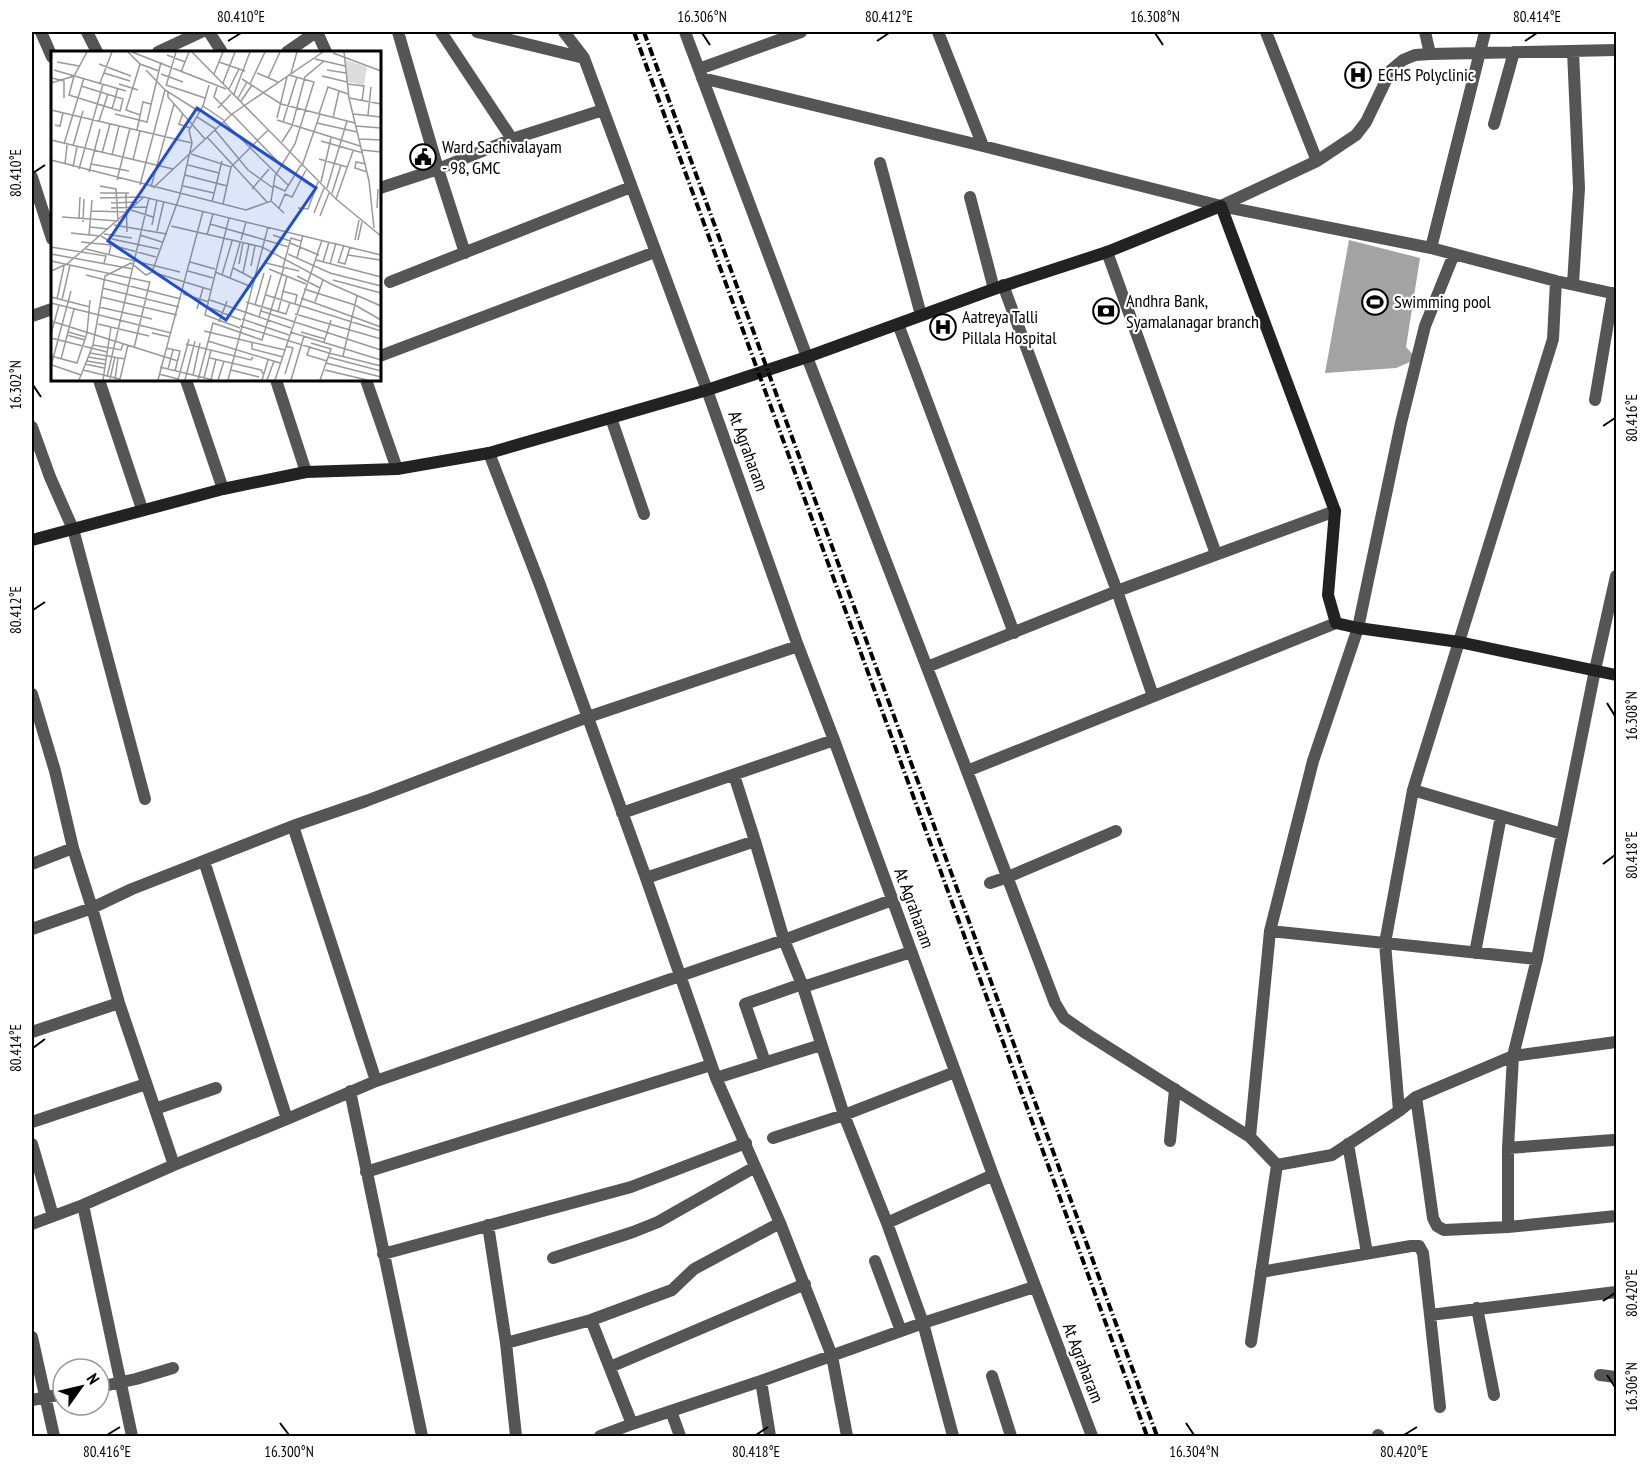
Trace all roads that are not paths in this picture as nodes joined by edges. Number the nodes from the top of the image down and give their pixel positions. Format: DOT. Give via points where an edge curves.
graph roads {
  1 [pos="41,32"];
  2 [pos="87,32"];
  3 [pos="201,32"];
  4 [pos="209,32"];
  5 [pos="316,32"];
  6 [pos="398,32"];
  7 [pos="441,32"];
  8 [pos="477,32"];
  9 [pos="564,32"];
  10 [pos="685,32"];
  11 [pos="801,32"];
  12 [pos="938,32"];
  13 [pos="1266,32"];
  14 [pos="1425,32"];
  15 [pos="1485,32"];
  16 [pos="496,34"];
  17 [pos="1617,50"];
  18 [pos="97,51"];
  19 [pos="160,51"];
  20 [pos="221,51"];
  21 [pos="288,51"];
  22 [pos="326,51"];
  23 [pos="1573,51"];
  24 [pos="1514,52"];
  25 [pos="1480,53"];
  26 [pos="1430,54"];
  27 [pos="51,55"];
  28 [pos="584,58"];
  29 [pos="701,74"];
  30 [pos="603,110"];
  31 [pos="1494,124"];
  32 [pos="512,139"];
  33 [pos="983,146"];
  34 [pos="1317,161"];
  35 [pos="880,163"];
  36 [pos="438,169"];
  37 [pos="32,177"];
  38 [pos="381,185"];
  39 [pos="631,187"];
  40 [pos="970,196"];
  41 [pos="1221,206"];
  42 [pos="51,236"];
  43 [pos="1431,248"];
  44 [pos="465,252"];
  45 [pos="655,252"];
  46 [pos="1107,252"];
  47 [pos="1454,254"];
  48 [pos="1556,280"];
  49 [pos="390,282"];
  50 [pos="1573,284"];
  51 [pos="998,287"];
  52 [pos="1615,293"];
  53 [pos="51,309"];
  54 [pos="921,315"];
  55 [pos="32,316"];
  56 [pos="898,324"];
  57 [pos="381,356"];
  58 [pos="807,357"];
  59 [pos="99,381"];
  60 [pos="186,381"];
  61 [pos="276,381"];
  62 [pos="366,381"];
  63 [pos="707,390"];
  64 [pos="1595,400"];
  65 [pos="611,418"];
  66 [pos="32,427"];
  67 [pos="489,453"];
  68 [pos="397,469"];
  69 [pos="306,472"];
  70 [pos="223,489"];
  71 [pos="142,509"];
  72 [pos="1335,512"];
  73 [pos="644,514"];
  74 [pos="73,529"];
  75 [pos="32,540"];
  76 [pos="1216,554"];
  77 [pos="1617,576"];
  78 [pos="1117,591"];
  79 [pos="1336,623"];
  80 [pos="1358,628"];
  81 [pos="1014,633"];
  82 [pos="1459,642"];
  83 [pos="798,646"];
  84 [pos="927,667"];
  85 [pos="1595,670"];
  86 [pos="1617,675"];
  87 [pos="32,694"];
  88 [pos="1153,696"];
  89 [pos="588,717"];
  90 [pos="834,740"];
  91 [pos="967,771"];
  92 [pos="734,775"];
  93 [pos="1413,790"];
  94 [pos="145,799"];
  95 [pos="622,813"];
  96 [pos="1501,816"];
  97 [pos="293,826"];
  98 [pos="1116,831"];
  99 [pos="1562,834"];
  100 [pos="755,841"];
  101 [pos="73,848"];
  102 [pos="204,861"];
  103 [pos="32,864"];
  104 [pos="1008,877"];
  105 [pos="646,878"];
  106 [pos="990,883"];
  107 [pos="892,900"];
  108 [pos="92,908"];
  109 [pos="32,929"];
  110 [pos="1270,931"];
  111 [pos="784,940"];
  112 [pos="1385,943"];
  113 [pos="911,952"];
  114 [pos="1475,953"];
  115 [pos="1538,959"];
  116 [pos="679,976"];
  117 [pos="802,986"];
  118 [pos="119,1003"];
  119 [pos="32,1032"];
  120 [pos="1617,1042"];
  121 [pos="821,1045"];
  122 [pos="1513,1056"];
  123 [pos="765,1062"];
  124 [pos="711,1065"];
  125 [pos="955,1072"];
  126 [pos="716,1078"];
  127 [pos="376,1081"];
  128 [pos="146,1084"];
  129 [pos="216,1088"];
  130 [pos="1175,1089"];
  131 [pos="350,1091"];
  132 [pos="1416,1097"];
  133 [pos="155,1109"];
  134 [pos="1399,1111"];
  135 [pos="844,1115"];
  136 [pos="287,1119"];
  137 [pos="32,1122"];
  138 [pos="1250,1137"];
  139 [pos="773,1138"];
  140 [pos="1613,1140"];
  141 [pos="1170,1141"];
  142 [pos="746,1143"];
  143 [pos="32,1144"];
  144 [pos="1348,1144"];
  145 [pos="1508,1148"];
  146 [pos="174,1165"];
  147 [pos="1277,1165"];
  148 [pos="755,1167"];
  149 [pos="366,1172"];
  150 [pos="993,1175"];
  151 [pos="82,1205"];
  152 [pos="53,1216"];
  153 [pos="1617,1216"];
  154 [pos="780,1223"];
  155 [pos="887,1223"];
  156 [pos="32,1224"];
  157 [pos="488,1225"];
  158 [pos="1508,1227"];
  159 [pos="1367,1253"];
  160 [pos="383,1254"];
  161 [pos="553,1258"];
  162 [pos="874,1261"];
  163 [pos="1261,1272"];
  164 [pos="805,1284"];
  165 [pos="1034,1287"];
  166 [pos="1617,1292"];
  167 [pos="1477,1308"];
  168 [pos="1430,1315"];
  169 [pos="591,1320"];
  170 [pos="923,1323"];
  171 [pos="902,1331"];
  172 [pos="32,1336"];
  173 [pos="1251,1342"];
  174 [pos="506,1343"];
  175 [pos="832,1356"];
  176 [pos="610,1367"];
  177 [pos="174,1368"];
  178 [pos="992,1376"];
  179 [pos="1600,1376"];
  180 [pos="1617,1377"];
  181 [pos="761,1381"];
  182 [pos="120,1382"];
  183 [pos="111,1384"];
  184 [pos="1494,1395"];
  185 [pos="51,1397"];
  186 [pos="45,1398"];
  187 [pos="32,1400"];
  188 [pos="1440,1407"];
  189 [pos="671,1411"];
  190 [pos="630,1429"];
  191 [pos="54,1437"];
  192 [pos="132,1437"];
  193 [pos="422,1437"];
  194 [pos="516,1437"];
  195 [pos="600,1437"];
  196 [pos="680,1437"];
  197 [pos="770,1437"];
  198 [pos="847,1437"];
  199 [pos="953,1437"];
  200 [pos="1011,1437"];
  201 [pos="1092,1437"];
  1 -- 27 [label="street"];
  2 -- 18 [label="street"];
  3 -- 19 [label="street"];
  4 -- 20 [label="street"];
  5 -- 21 [label="street"];
  5 -- 22 [label="street"];
  6 -- 36 [label="street"];
  7 -- 32 [label="street"];
  8 -- 16 [label="street"];
  9 -- 28 [label="street, At Agraharam"];
  10 -- 29 [label="street"];
  11 -- 29 [label="street"];
  12 -- 33 [label="street"];
  13 -- 34 [label="street"];
  14 -- 26 [label="street"];
  15 -- 25 [label="street"];
  16 -- 28 [label="street"];
  17 -- 23 [label="street"];
  23 -- 24 [label="street"];
  23 -- 50 [label="street" via="1579,188"];
  24 -- 25 [label="street"];
  24 -- 31 [label="street"];
  25 -- 26 [label="street"];
  25 -- 43 [label="street"];
  26 -- 34 [label="street" via="1402,60 1391,69 1356,135"];
  28 -- 30 [label="street, At Agraharam"];
  29 -- 33 [label="street"];
  29 -- 58 [label="street"];
  30 -- 32 [label="street"];
  30 -- 39 [label="street, At Agraharam"];
  32 -- 36 [label="street"];
  33 -- 41 [label="street"];
  34 -- 41 [label="street"];
  35 -- 54 [label="street"];
  36 -- 38 [label="street"];
  36 -- 44 [label="street"];
  37 -- 42 [label="street"];
  39 -- 44 [label="street"];
  39 -- 45 [label="street, At Agraharam"];
  40 -- 51 [label="street"];
  41 -- 43 [label="street"];
  41 -- 46 [label="street"];
  41 -- 72 [label="street"];
  43 -- 47 [label="street"];
  44 -- 49 [label="street"];
  45 -- 57 [label="street"];
  45 -- 63 [label="street, At Agraharam"];
  46 -- 51 [label="street"];
  46 -- 76 [label="street"];
  47 -- 48 [label="street"];
  47 -- 80 [label="street" via="1425,326"];
  48 -- 50 [label="street"];
  48 -- 82 [label="street" via="1552,339"];
  50 -- 52 [label="street"];
  51 -- 54 [label="street"];
  51 -- 78 [label="street"];
  52 -- 64 [label="street"];
  53 -- 55 [label="street"];
  54 -- 56 [label="street"];
  56 -- 58 [label="street"];
  56 -- 81 [label="street"];
  58 -- 63 [label="street"];
  58 -- 84 [label="street"];
  59 -- 71 [label="street"];
  60 -- 70 [label="street"];
  61 -- 69 [label="street"];
  62 -- 68 [label="street"];
  63 -- 65 [label="street"];
  63 -- 83 [label="street, At Agraharam"];
  65 -- 67 [label="street"];
  65 -- 73 [label="street"];
  66 -- 74 [label="street"];
  67 -- 68 [label="street"];
  67 -- 89 [label="street"];
  68 -- 69 [label="street"];
  69 -- 70 [label="street"];
  70 -- 71 [label="street"];
  71 -- 74 [label="street"];
  72 -- 76 [label="street"];
  72 -- 79 [label="street" via="1328,595"];
  74 -- 75 [label="street"];
  74 -- 94 [label="street"];
  76 -- 78 [label="street"];
  77 -- 85 [label="street"];
  78 -- 81 [label="street"];
  78 -- 88 [label="street"];
  79 -- 80 [label="street"];
  79 -- 88 [label="street"];
  80 -- 82 [label="street"];
  80 -- 110 [label="street" via="1313,761"];
  81 -- 84 [label="street"];
  82 -- 85 [label="street"];
  82 -- 93 [label="street"];
  83 -- 89 [label="street"];
  83 -- 90 [label="street, At Agraharam"];
  84 -- 91 [label="street"];
  85 -- 86 [label="street"];
  85 -- 99 [label="street"];
  87 -- 101 [label="street"];
  88 -- 91 [label="street"];
  89 -- 95 [label="street"];
  89 -- 97 [label="street"];
  90 -- 92 [label="street"];
  90 -- 107 [label="street, At Agraharam"];
  91 -- 104 [label="street"];
  92 -- 95 [label="street"];
  92 -- 100 [label="street"];
  93 -- 96 [label="street"];
  93 -- 112 [label="street"];
  95 -- 105 [label="street"];
  96 -- 99 [label="street"];
  96 -- 114 [label="street"];
  97 -- 102 [label="street"];
  97 -- 127 [label="street"];
  98 -- 104 [label="street"];
  99 -- 115 [label="street"];
  100 -- 105 [label="street"];
  100 -- 111 [label="street"];
  101 -- 103 [label="street"];
  101 -- 108 [label="street"];
  102 -- 108 [label="street"];
  102 -- 136 [label="street"];
  104 -- 106 [label="street"];
  104 -- 130 [label="street" via="1055,1004 1064,1018"];
  105 -- 116 [label="street"];
  107 -- 111 [label="street"];
  107 -- 113 [label="street, At Agraharam"];
  108 -- 109 [label="street"];
  108 -- 118 [label="street"];
  110 -- 112 [label="street"];
  110 -- 138 [label="street"];
  111 -- 116 [label="street"];
  111 -- 117 [label="street"];
  112 -- 114 [label="street"];
  112 -- 134 [label="street"];
  113 -- 117 [label="street"];
  113 -- 125 [label="street, At Agraharam"];
  114 -- 115 [label="street"];
  115 -- 122 [label="street"];
  116 -- 124 [label="street"];
  116 -- 127 [label="street"];
  117 -- 121 [label="street"];
  117 -- 123 [label="street" via="745,1004"];
  118 -- 119 [label="street"];
  118 -- 128 [label="street"];
  120 -- 122 [label="street"];
  121 -- 123 [label="street"];
  121 -- 135 [label="street"];
  122 -- 132 [label="street"];
  122 -- 145 [label="street"];
  123 -- 126 [label="street"];
  124 -- 126 [label="street"];
  124 -- 149 [label="street"];
  125 -- 135 [label="street"];
  125 -- 150 [label="street, At Agraharam"];
  126 -- 142 [label="street"];
  127 -- 131 [label="street"];
  128 -- 133 [label="street"];
  128 -- 137 [label="street"];
  129 -- 133 [label="street"];
  130 -- 138 [label="street"];
  130 -- 141 [label="street"];
  131 -- 136 [label="street"];
  131 -- 149 [label="street"];
  132 -- 134 [label="street"];
  132 -- 158 [label="street" via="1437,1226 1444,1230"];
  133 -- 146 [label="street"];
  134 -- 144 [label="street"];
  135 -- 139 [label="street"];
  135 -- 155 [label="street"];
  136 -- 146 [label="street"];
  138 -- 147 [label="street"];
  140 -- 145 [label="street"];
  142 -- 148 [label="street"];
  142 -- 157 [label="street" via="631,1187"];
  143 -- 152 [label="street"];
  144 -- 147 [label="street" via="1332,1155"];
  144 -- 159 [label="street"];
  145 -- 158 [label="street"];
  146 -- 151 [label="street"];
  147 -- 163 [label="street"];
  148 -- 154 [label="street"];
  148 -- 161 [label="street" via="658,1222"];
  149 -- 160 [label="street"];
  150 -- 155 [label="street"];
  150 -- 165 [label="street, At Agraharam"];
  151 -- 152 [label="street"];
  151 -- 182 [label="street"];
  152 -- 156 [label="street"];
  153 -- 158 [label="street"];
  154 -- 164 [label="street"];
  154 -- 169 [label="street" via="694,1269 672,1290"];
  155 -- 170 [label="street"];
  157 -- 160 [label="street"];
  157 -- 174 [label="street"];
  159 -- 163 [label="street"];
  159 -- 168 [label="street" via="1419,1246"];
  160 -- 193 [label="street"];
  162 -- 171 [label="street"];
  163 -- 173 [label="street"];
  164 -- 175 [label="street"];
  164 -- 176 [label="street"];
  165 -- 170 [label="street"];
  165 -- 201 [label="street, At Agraharam"];
  166 -- 167 [label="street"];
  167 -- 168 [label="street"];
  167 -- 184 [label="street"];
  168 -- 188 [label="street"];
  169 -- 174 [label="street"];
  169 -- 176 [label="street"];
  170 -- 171 [label="street"];
  170 -- 199 [label="street"];
  171 -- 175 [label="street"];
  172 -- 186 [label="street"];
  174 -- 194 [label="street"];
  175 -- 181 [label="street"];
  175 -- 198 [label="street"];
  176 -- 190 [label="street"];
  177 -- 182 [label="street"];
  178 -- 200 [label="street"];
  179 -- 180 [label="street"];
  181 -- 189 [label="street"];
  181 -- 197 [label="street"];
  182 -- 183 [label="street"];
  182 -- 192 [label="street"];
  185 -- 186 [label="street"];
  186 -- 187 [label="street"];
  186 -- 191 [label="street"];
  189 -- 190 [label="street"];
  189 -- 196 [label="street"];
  190 -- 195 [label="street"];
}
